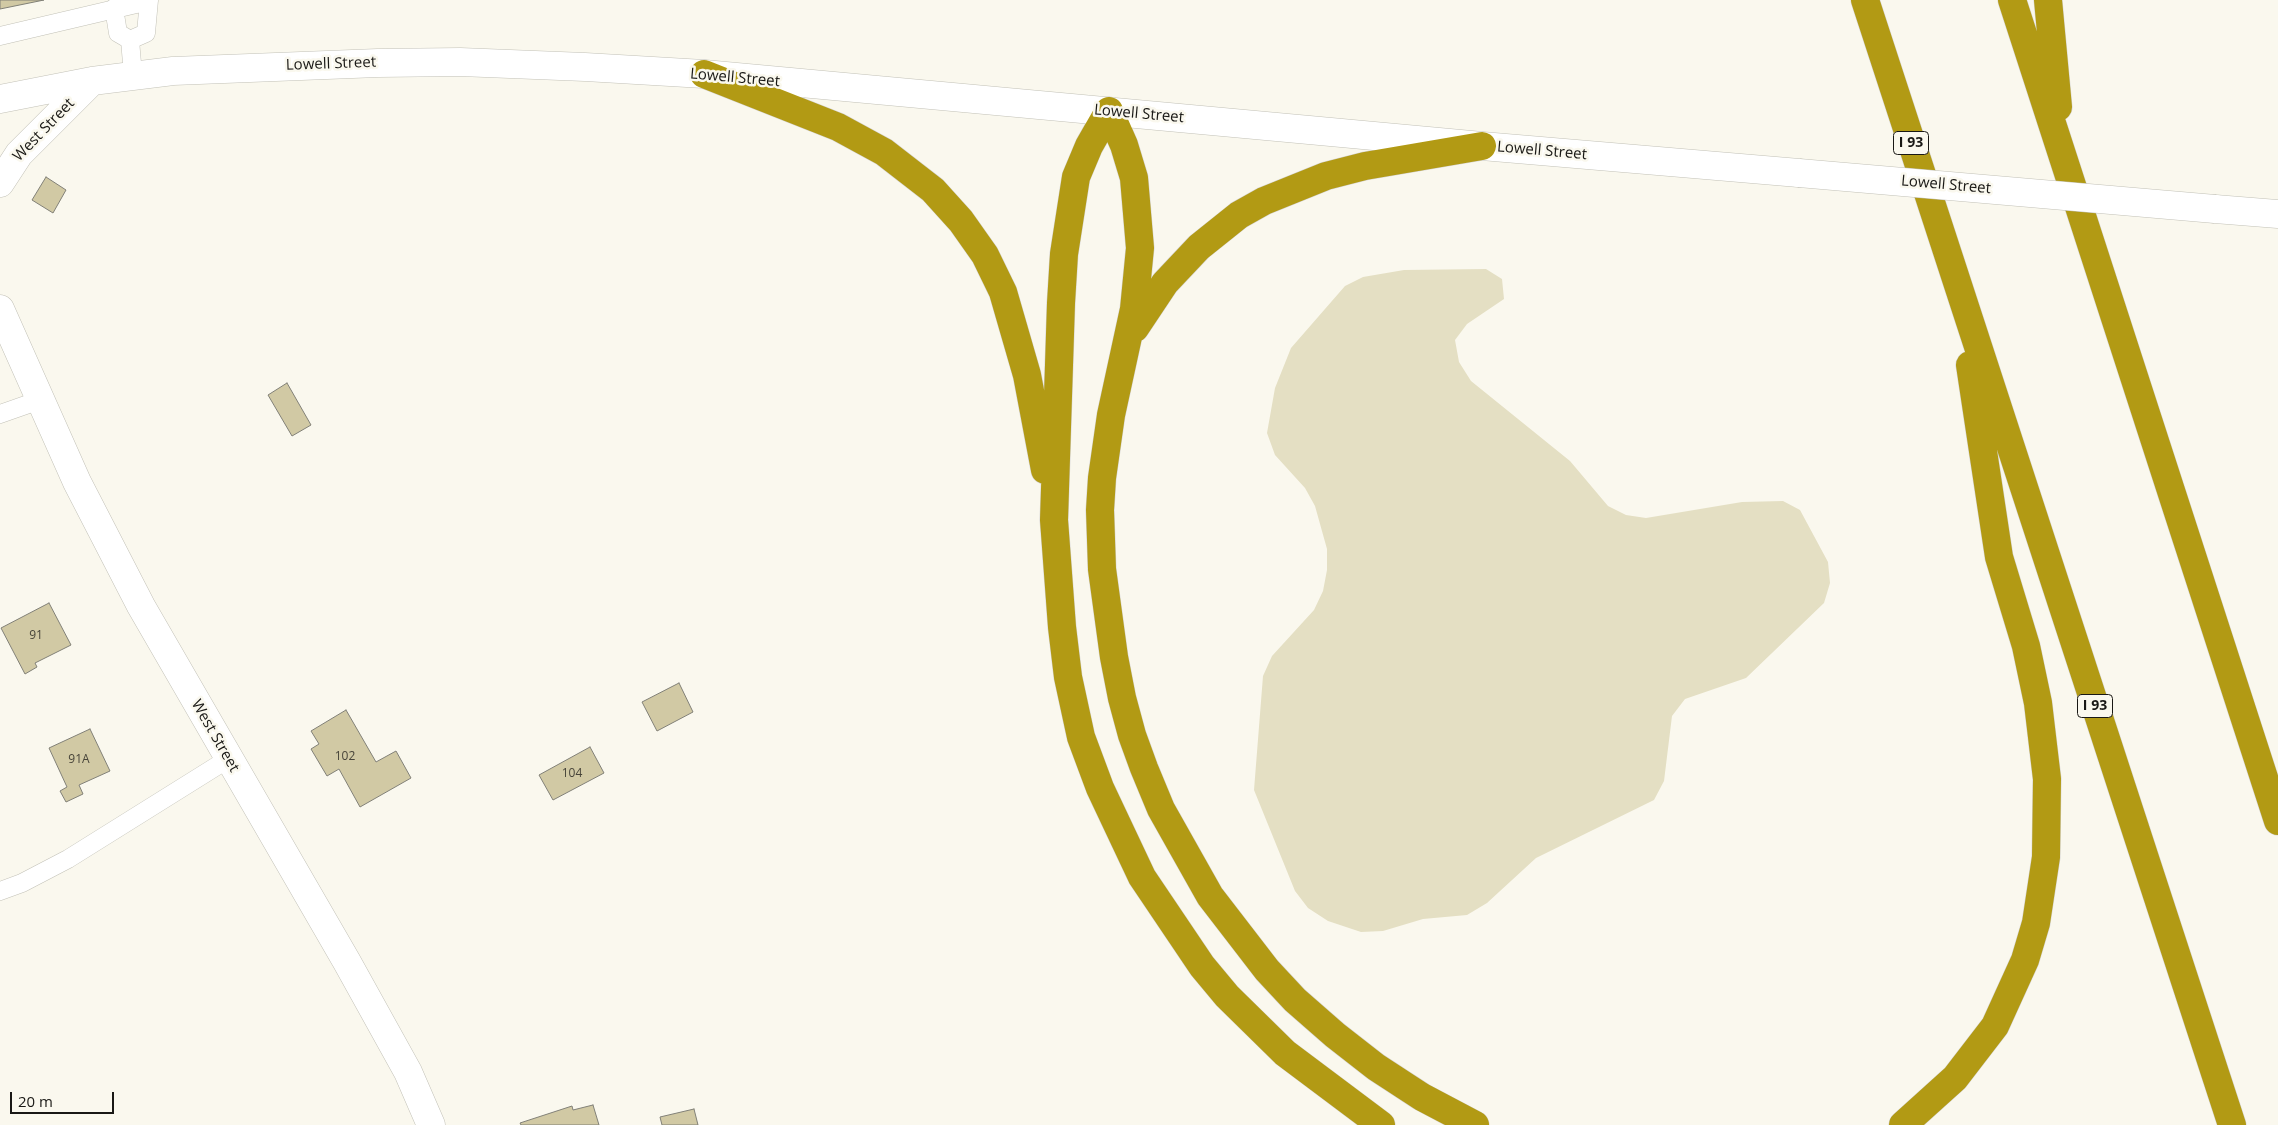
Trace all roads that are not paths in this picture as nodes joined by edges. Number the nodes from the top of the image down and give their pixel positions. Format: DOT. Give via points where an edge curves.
graph roads {
  1 [pos="148,0"];
  2 [pos="1865,0"];
  3 [pos="2012,0"];
  4 [pos="2048,0"];
  5 [pos="114,8"];
  6 [pos="0,36"];
  7 [pos="130,40"];
  8 [pos="704,74"];
  9 [pos="133,75"];
  10 [pos="92,81"];
  11 [pos="0,99"];
  12 [pos="1109,111"];
  13 [pos="1482,146"];
  14 [pos="2064,164"];
  15 [pos="0,182"];
  16 [pos="2278,214"];
  17 [pos="1958,287"];
  18 [pos="0,289"];
  19 [pos="0,309"];
  20 [pos="14,339"];
  21 [pos="1126,348"];
  22 [pos="40,400"];
  23 [pos="0,414"];
  24 [pos="1054,520"];
  25 [pos="228,760"];
  26 [pos="2278,821"];
  27 [pos="0,891"];
  28 [pos="430,1125"];
  29 [pos="1381,1125"];
  30 [pos="1475,1125"];
  31 [pos="1903,1125"];
  32 [pos="2232,1125"];
  1 -- 5 [label="lane"];
  1 -- 7 [label="lane" via="146,33"];
  2 -- 17 [label="highway, I 93"];
  3 -- 14 [label="highway"];
  4 -- 14 [label="highway"];
  5 -- 6 [label="lane"];
  5 -- 7 [label="lane" via="118,33"];
  7 -- 9 [label="lane"];
  8 -- 9 [label="main road, Lowell Street" via="451,62 299,64"];
  8 -- 12 [label="main road, Lowell Street"];
  8 -- 24 [label="highway" via="838,127 884,152 933,190 961,221 988,261 1012,318 1027,375"];
  9 -- 10 [label="main road, Lowell Street"];
  10 -- 11 [label="main road, Lowell Street"];
  10 -- 15 [label="main road, West Street" via="19,154"];
  12 -- 13 [label="main road, Lowell Street"];
  12 -- 21 [label="highway" via="1134,178 1139,214 1138,272"];
  12 -- 24 [label="highway" via="1076,177 1065,246"];
  13 -- 16 [label="main road, Lowell Street, bridge"];
  13 -- 21 [label="highway" via="1365,166 1326,176 1264,201 1217,232 1176,270 1147,308"];
  14 -- 26 [label="highway"];
  17 -- 31 [label="highway" via="1999,557 2026,646 2038,702 2047,779 2046,857 2025,960 1995,1026 1955,1078"];
  17 -- 32 [label="highway, I 93"];
  18 -- 20 [label="main road, West Street"];
  19 -- 20 [label="main road, West Street"];
  20 -- 22 [label="main road, West Street"];
  21 -- 30 [label="highway" via="1111,415 1102,478 1102,569 1114,658 1125,707 1144,768 1162,810 1210,896 1244,943 1295,1000 1376,1067 1422,1097"];
  22 -- 23 [label="lane"];
  22 -- 25 [label="main road, West Street" via="77,482 141,606"];
  24 -- 29 [label="highway" via="1062,627 1081,737 1100,788 1142,877 1181,936 1227,996 1284,1052"];
  25 -- 27 [label="lane" via="68,859"];
  25 -- 28 [label="main road, West Street" via="408,1072"];
}
